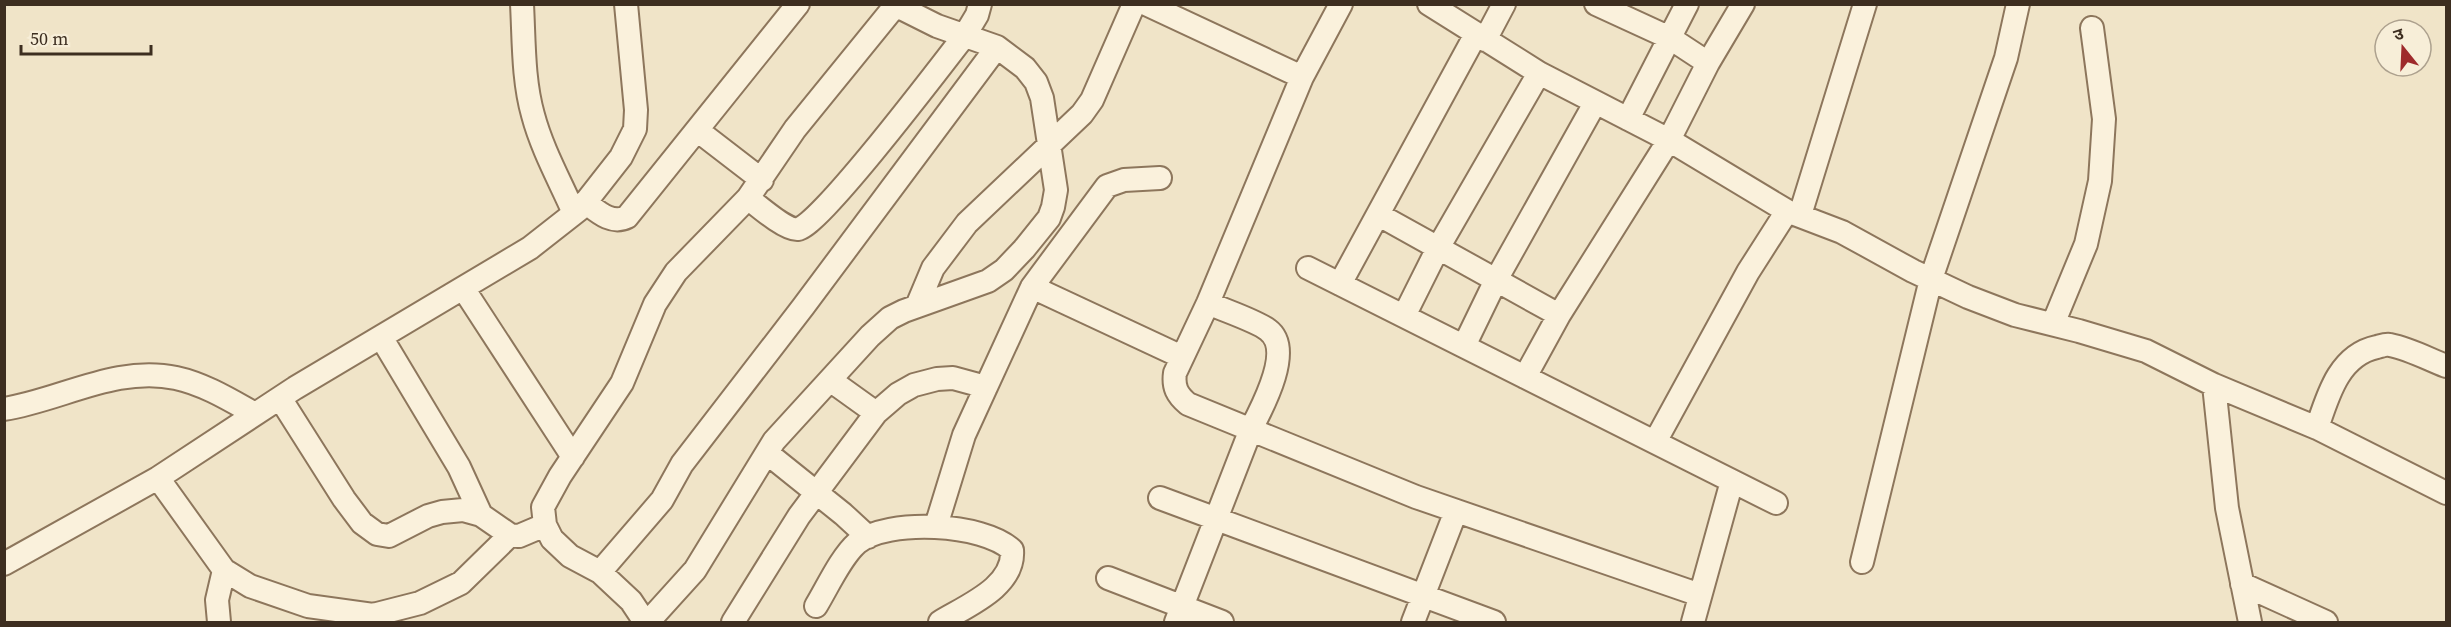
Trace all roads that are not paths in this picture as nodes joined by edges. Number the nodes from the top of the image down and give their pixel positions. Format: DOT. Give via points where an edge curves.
graph roads {
  1 [pos="522,4"];
  2 [pos="626,4"];
  3 [pos="798,4"];
  4 [pos="980,4"];
  5 [pos="1134,4"];
  6 [pos="1146,4"];
  7 [pos="1341,4"];
  8 [pos="1429,4"];
  9 [pos="1504,4"];
  10 [pos="1596,4"];
  11 [pos="1687,4"];
  12 [pos="1743,4"];
  13 [pos="1865,4"];
  14 [pos="2018,4"];
  15 [pos="894,5"];
  16 [pos="2092,27"];
  17 [pos="965,35"];
  18 [pos="1481,37"];
  19 [pos="1670,38"];
  20 [pos="997,47"];
  21 [pos="1708,63"];
  22 [pos="1539,73"];
  23 [pos="1302,77"];
  24 [pos="1595,103"];
  25 [pos="1628,119"];
  26 [pos="697,130"];
  27 [pos="1669,140"];
  28 [pos="1050,145"];
  29 [pos="1160,178"];
  30 [pos="762,180"];
  31 [pos="748,198"];
  32 [pos="580,208"];
  33 [pos="1793,213"];
  34 [pos="1379,215"];
  35 [pos="1438,248"];
  36 [pos="1308,268"];
  37 [pos="1931,279"];
  38 [pos="1496,280"];
  39 [pos="1340,284"];
  40 [pos="1032,286"];
  41 [pos="463,288"];
  42 [pos="1208,303"];
  43 [pos="917,306"];
  44 [pos="1559,315"];
  45 [pos="1404,316"];
  46 [pos="2053,324"];
  47 [pos="381,337"];
  48 [pos="1464,346"];
  49 [pos="1182,357"];
  50 [pos="2446,366"];
  51 [pos="1525,377"];
  52 [pos="830,380"];
  53 [pos="2214,385"];
  54 [pos="986,387"];
  55 [pos="280,398"];
  56 [pos="4,410"];
  57 [pos="876,413"];
  58 [pos="255,414"];
  59 [pos="2317,428"];
  60 [pos="1251,429"];
  61 [pos="1655,442"];
  62 [pos="767,453"];
  63 [pos="573,457"];
  64 [pos="158,478"];
  65 [pos="1732,481"];
  66 [pos="2444,485"];
  67 [pos="817,494"];
  68 [pos="1160,498"];
  69 [pos="1776,503"];
  70 [pos="1456,511"];
  71 [pos="481,515"];
  72 [pos="1215,519"];
  73 [pos="545,525"];
  74 [pos="936,525"];
  75 [pos="510,535"];
  76 [pos="868,537"];
  77 [pos="1862,562"];
  78 [pos="4,564"];
  79 [pos="224,570"];
  80 [pos="600,572"];
  81 [pos="1108,578"];
  82 [pos="2241,584"];
  83 [pos="1424,595"];
  84 [pos="1701,595"];
  85 [pos="816,606"];
  86 [pos="1179,614"];
  87 [pos="219,622"];
  88 [pos="646,622"];
  89 [pos="733,622"];
  90 [pos="940,622"];
  91 [pos="1222,622"];
  92 [pos="1413,622"];
  93 [pos="1494,622"];
  94 [pos="1693,622"];
  95 [pos="2250,622"];
  96 [pos="2326,622"];
  1 -- 32 [label="street" via="533,115 546,151"];
  2 -- 32 [label="street" via="635,129 621,157"];
  3 -- 26 [label="street"];
  4 -- 17 [label="street"];
  5 -- 28 [label="street" via="1092,100 1070,128"];
  6 -- 23 [label="street"];
  7 -- 23 [label="street"];
  8 -- 18 [label="street"];
  9 -- 18 [label="street"];
  10 -- 19 [label="street"];
  11 -- 19 [label="street"];
  12 -- 21 [label="street"];
  13 -- 33 [label="street"];
  14 -- 37 [label="street" via="2006,58"];
  15 -- 17 [label="street"];
  15 -- 30 [label="street" via="795,129"];
  16 -- 46 [label="street" via="2104,119 2100,181 2086,244"];
  17 -- 20 [label="street"];
  17 -- 31 [label="street" via="843,188 809,224 790,228"];
  18 -- 22 [label="street"];
  18 -- 34 [label="street"];
  19 -- 21 [label="street"];
  19 -- 25 [label="street"];
  20 -- 28 [label="street" via="1036,82"];
  20 -- 80 [label="street" via="682,464 662,500"];
  21 -- 27 [label="street"];
  22 -- 24 [label="street"];
  22 -- 35 [label="street"];
  23 -- 42 [label="street"];
  24 -- 25 [label="street"];
  24 -- 38 [label="street"];
  25 -- 27 [label="street"];
  26 -- 30 [label="street"];
  26 -- 32 [label="street" via="627,216 614,220"];
  27 -- 33 [label="street"];
  27 -- 44 [label="street"];
  28 -- 43 [label="street" via="967,223 933,268"];
  28 -- 43 [label="street" via="1056,190 1053,207 1024,249 988,281"];
  29 -- 40 [label="street" via="1124,180 1107,186"];
  30 -- 31 [label="street"];
  31 -- 63 [label="street" via="676,272 655,304 622,383"];
  32 -- 41 [label="street" via="530,248"];
  33 -- 37 [label="street" via="1842,232"];
  33 -- 61 [label="street" via="1748,272"];
  34 -- 35 [label="street"];
  34 -- 39 [label="street"];
  35 -- 38 [label="street"];
  35 -- 45 [label="street"];
  36 -- 39 [label="street"];
  37 -- 46 [label="street" via="2015,315"];
  37 -- 77 [label="street"];
  38 -- 44 [label="street"];
  38 -- 48 [label="street"];
  39 -- 45 [label="street"];
  40 -- 49 [label="street"];
  40 -- 54 [label="street"];
  41 -- 47 [label="street"];
  41 -- 63 [label="street"];
  42 -- 49 [label="street"];
  42 -- 60 [label="street" via="1269,330 1276,341 1275,374"];
  43 -- 52 [label="street" via="890,318"];
  44 -- 51 [label="street"];
  45 -- 48 [label="street"];
  46 -- 53 [label="street" via="2146,351"];
  47 -- 55 [label="street"];
  47 -- 71 [label="street" via="459,467"];
  48 -- 51 [label="street"];
  49 -- 60 [label="street" via="1175,373 1177,394 1188,404"];
  50 -- 59 [label="street" via="2388,344 2358,353 2345,365 2329,391"];
  51 -- 61 [label="street"];
  52 -- 57 [label="street"];
  52 -- 62 [label="street"];
  53 -- 59 [label="street"];
  53 -- 82 [label="street" via="2227,508"];
  54 -- 57 [label="street" via="953,378 937,379 914,385"];
  54 -- 74 [label="street" via="964,435"];
  55 -- 58 [label="street"];
  55 -- 71 [label="street" via="344,500 362,524 377,534 389,536 442,512 463,510"];
  56 -- 58 [label="street" via="113,379 144,375 176,378 218,393"];
  57 -- 67 [label="street"];
  58 -- 64 [label="street"];
  59 -- 66 [label="street"];
  60 -- 70 [label="street"];
  60 -- 72 [label="street"];
  61 -- 65 [label="street"];
  62 -- 67 [label="street"];
  62 -- 88 [label="street" via="695,570"];
  63 -- 73 [label="street" via="543,507"];
  64 -- 78 [label="street"];
  64 -- 79 [label="street"];
  65 -- 69 [label="street"];
  65 -- 84 [label="street"];
  67 -- 76 [label="street"];
  67 -- 89 [label="street"];
  68 -- 72 [label="street"];
  70 -- 83 [label="street"];
  70 -- 84 [label="street"];
  71 -- 75 [label="street"];
  72 -- 83 [label="street"];
  72 -- 86 [label="street"];
  73 -- 75 [label="street" via="519,536"];
  73 -- 80 [label="street" via="552,539 570,556"];
  74 -- 76 [label="street" via="893,529"];
  74 -- 90 [label="street" via="993,537 1012,550 1013,559 993,590"];
  75 -- 79 [label="street" via="461,583 420,603 373,615 308,606 249,586"];
  76 -- 85 [label="street" via="849,553"];
  79 -- 87 [label="street" via="217,600"];
  80 -- 88 [label="street" via="631,601"];
  81 -- 86 [label="street"];
  82 -- 95 [label="street"];
  82 -- 96 [label="street"];
  83 -- 92 [label="street"];
  83 -- 93 [label="street"];
  84 -- 94 [label="street"];
  86 -- 91 [label="street"];
}
